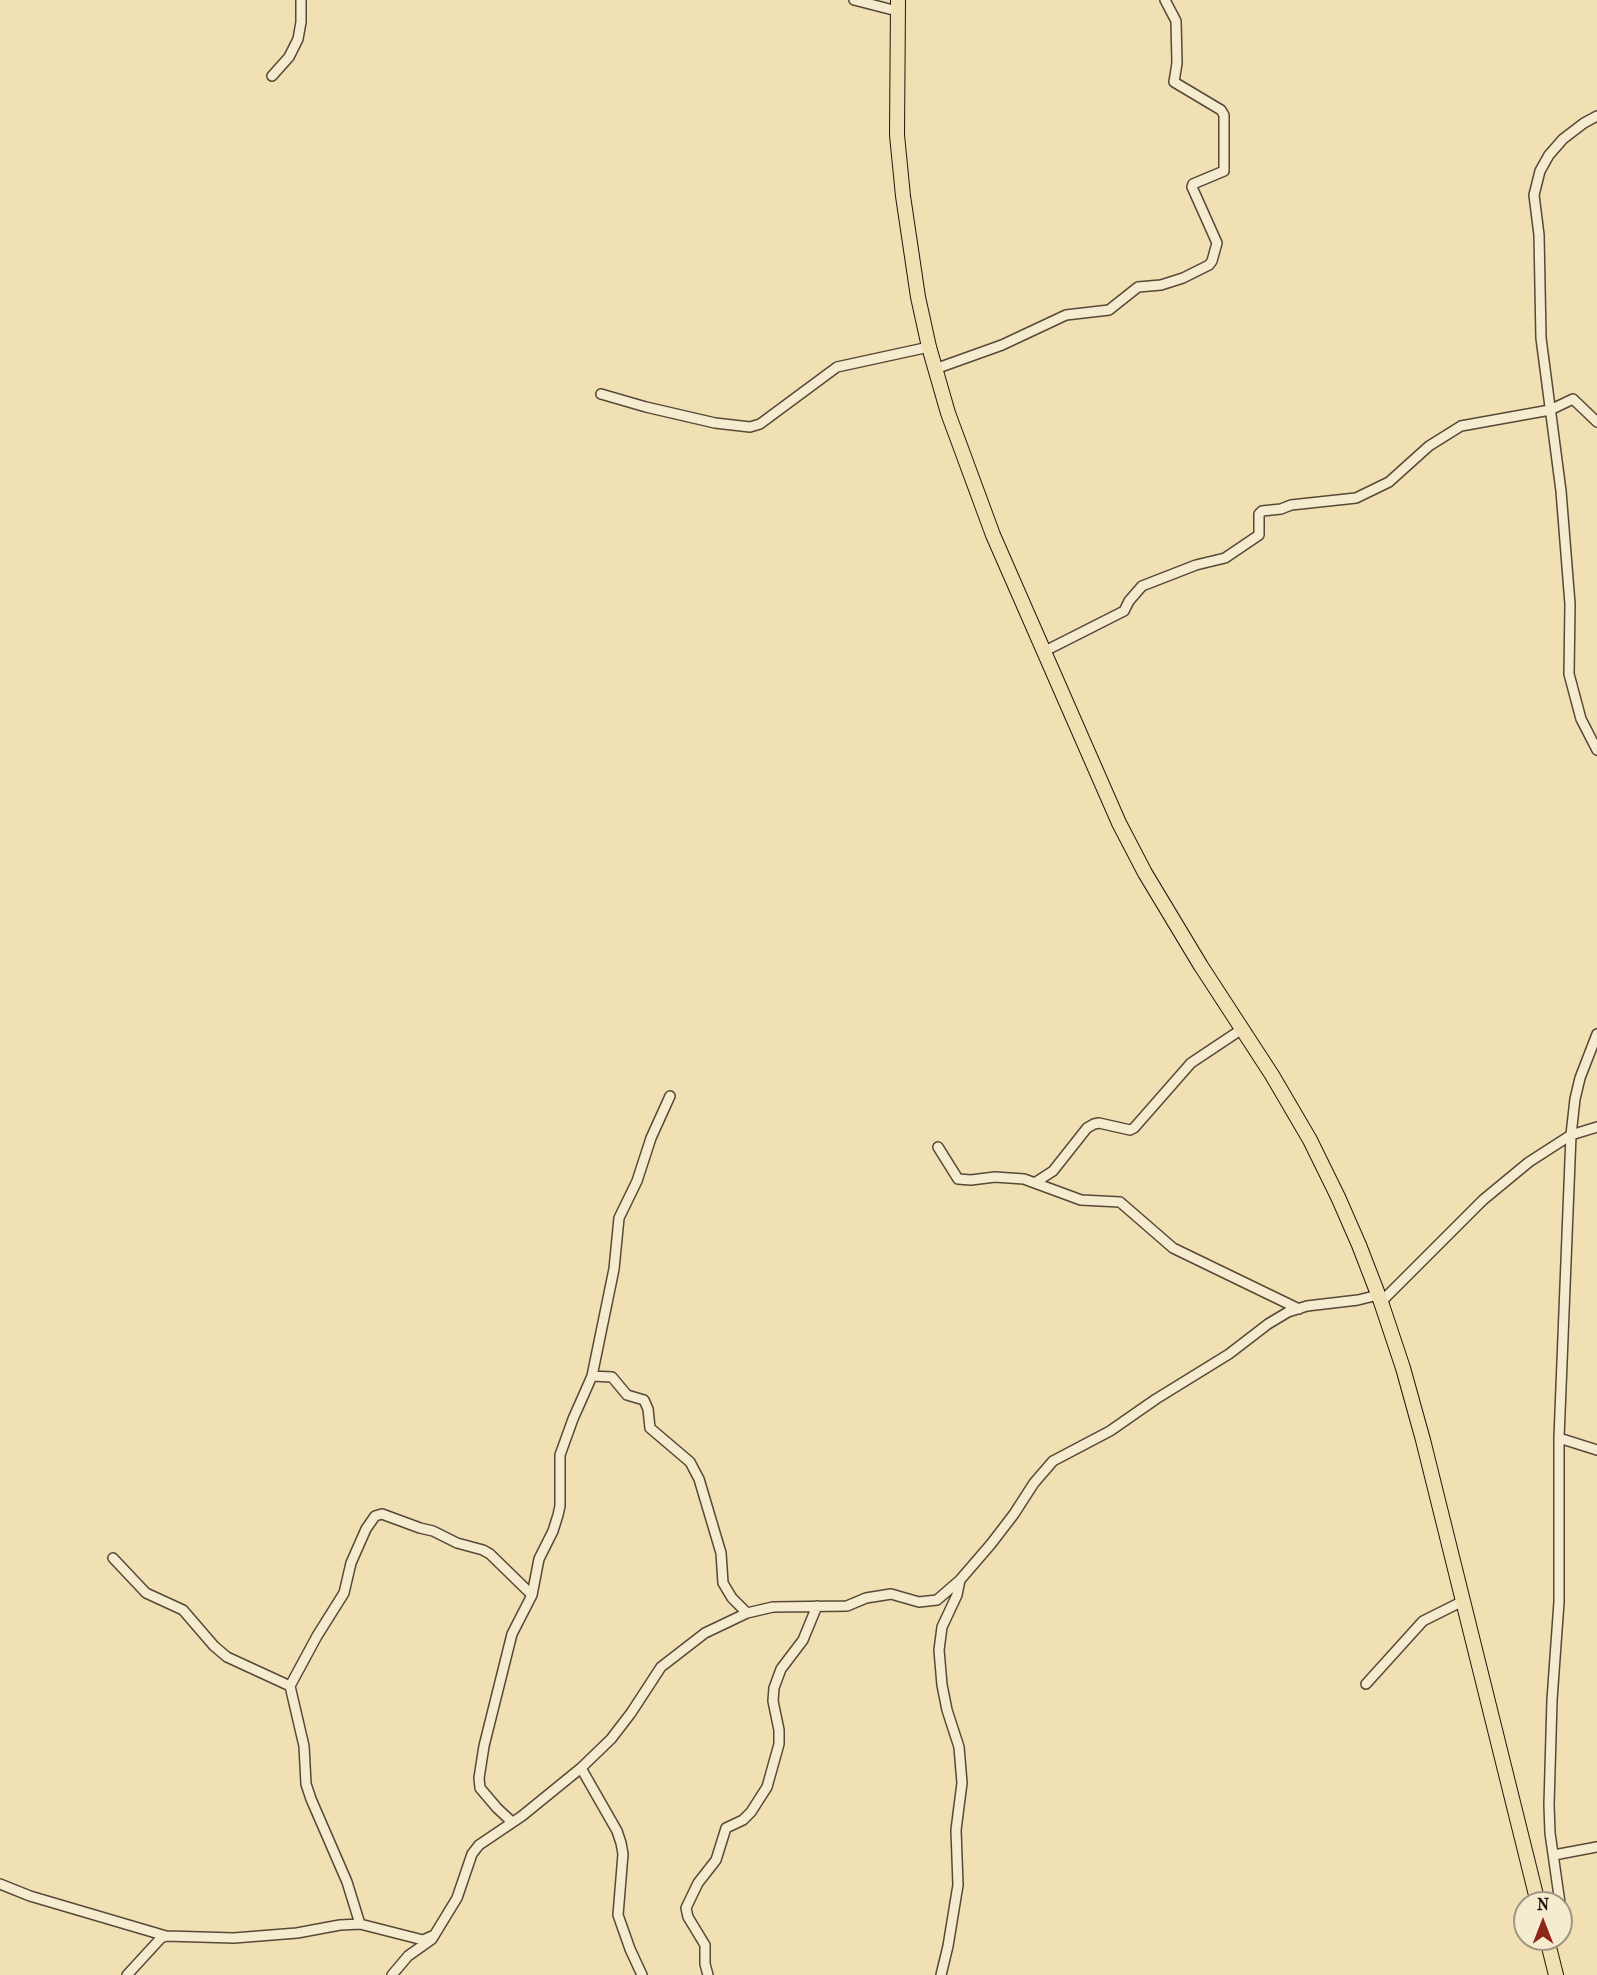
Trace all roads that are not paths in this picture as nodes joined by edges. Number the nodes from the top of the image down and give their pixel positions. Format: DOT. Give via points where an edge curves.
graph roads {
  1 [pos="301,0"];
  2 [pos="854,0"];
  3 [pos="1165,0"];
  4 [pos="897,5"];
  5 [pos="272,76"];
  6 [pos="1597,116"];
  7 [pos="929,347"];
  8 [pos="935,369"];
  9 [pos="601,393"];
  10 [pos="1550,410"];
  11 [pos="1597,422"];
  12 [pos="1045,651"];
  13 [pos="1597,750"];
  14 [pos="1242,1029"];
  15 [pos="1597,1034"];
  16 [pos="670,1096"];
  17 [pos="1597,1127"];
  18 [pos="1571,1136"];
  19 [pos="938,1147"];
  20 [pos="1036,1182"];
  21 [pos="1380,1299"];
  22 [pos="1299,1309"];
  23 [pos="592,1376"];
  24 [pos="1559,1438"];
  25 [pos="1597,1450"];
  26 [pos="113,1558"];
  27 [pos="960,1580"];
  28 [pos="532,1595"];
  29 [pos="1461,1602"];
  30 [pos="817,1606"];
  31 [pos="747,1613"];
  32 [pos="1366,1684"];
  33 [pos="290,1686"];
  34 [pos="581,1768"];
  35 [pos="512,1822"];
  36 [pos="1597,1847"];
  37 [pos="1554,1855"];
  38 [pos="0,1884"];
  39 [pos="1535,1891"];
  40 [pos="1558,1891"];
  41 [pos="360,1924"];
  42 [pos="166,1936"];
  43 [pos="432,1936"];
  44 [pos="1550,1951"];
  45 [pos="127,1975"];
  46 [pos="392,1975"];
  47 [pos="642,1975"];
  48 [pos="708,1975"];
  49 [pos="941,1975"];
  50 [pos="1556,1975"];
  1 -- 5 [label="street" via="298,39"];
  2 -- 4 [label="street"];
  3 -- 8 [label="street" via="1176,21 1174,82 1224,115 1224,171 1192,187 1217,243 1212,261 1183,278 1138,287 1109,310 1066,315 1002,345"];
  4 -- 7 [label="highway" via="897,135 910,250"];
  6 -- 10 [label="street" via="1549,155 1535,191 1541,338"];
  7 -- 8 [label="highway"];
  7 -- 9 [label="street" via="837,367 760,424 750,427 698,419"];
  8 -- 12 [label="highway" via="993,535"];
  10 -- 11 [label="street" via="1573,399"];
  10 -- 12 [label="street" via="1461,426 1430,446 1389,482 1352,499 1262,511 1259,535 1225,558 1142,586 1124,611"];
  10 -- 13 [label="street" via="1562,495 1570,604 1569,674 1581,719"];
  12 -- 14 [label="highway" via="1124,833"];
  14 -- 20 [label="street" via="1191,1063 1134,1128 1094,1124 1053,1171"];
  14 -- 21 [label="highway" via="1310,1140"];
  15 -- 18 [label="street" via="1580,1078"];
  16 -- 23 [label="street" via="619,1218 614,1269"];
  17 -- 18 [label="street"];
  18 -- 21 [label="street" via="1529,1162 1483,1200"];
  18 -- 24 [label="street"];
  19 -- 20 [label="street" via="958,1179 1012,1177"];
  20 -- 22 [label="street" via="1075,1199 1120,1202 1173,1248"];
  21 -- 22 [label="street"];
  21 -- 29 [label="highway" via="1420,1430"];
  22 -- 27 [label="street" via="1268,1324 1110,1431 1053,1461"];
  23 -- 28 [label="street" via="560,1455 558,1515 540,1559"];
  23 -- 31 [label="street" via="612,1377 627,1395 644,1400 650,1428 690,1462 699,1479 721,1553 723,1583"];
  24 -- 25 [label="street"];
  24 -- 37 [label="street" via="1559,1602 1549,1805"];
  26 -- 33 [label="street" via="146,1593 183,1610 227,1657"];
  27 -- 30 [label="street" via="937,1600 920,1602 891,1594 847,1606"];
  27 -- 49 [label="street" via="942,1627 939,1650 962,1783 956,1830 958,1885"];
  28 -- 33 [label="street" via="487,1552 376,1514 354,1556 344,1593"];
  28 -- 35 [label="street" via="515,1626 504,1662 480,1778 480,1788"];
  29 -- 32 [label="street" via="1423,1621"];
  29 -- 39 [label="highway"];
  30 -- 31 [label="street" via="773,1607"];
  30 -- 48 [label="street" via="803,1640 781,1669 774,1688 779,1744 767,1786 751,1812 726,1828 718,1857 698,1883 686,1908 705,1945"];
  31 -- 34 [label="street" via="705,1633 661,1667 625,1722"];
  33 -- 41 [label="street" via="303,1746 306,1784"];
  34 -- 35 [label="street"];
  34 -- 47 [label="street" via="621,1843 618,1915"];
  35 -- 43 [label="street" via="472,1854 457,1898"];
  36 -- 37 [label="street"];
  37 -- 40 [label="street"];
  38 -- 42 [label="street"];
  41 -- 42 [label="street" via="234,1938"];
  41 -- 43 [label="street" via="423,1940"];
  42 -- 45 [label="street"];
  43 -- 46 [label="street"];
  44 -- 50 [label="highway"];
}
